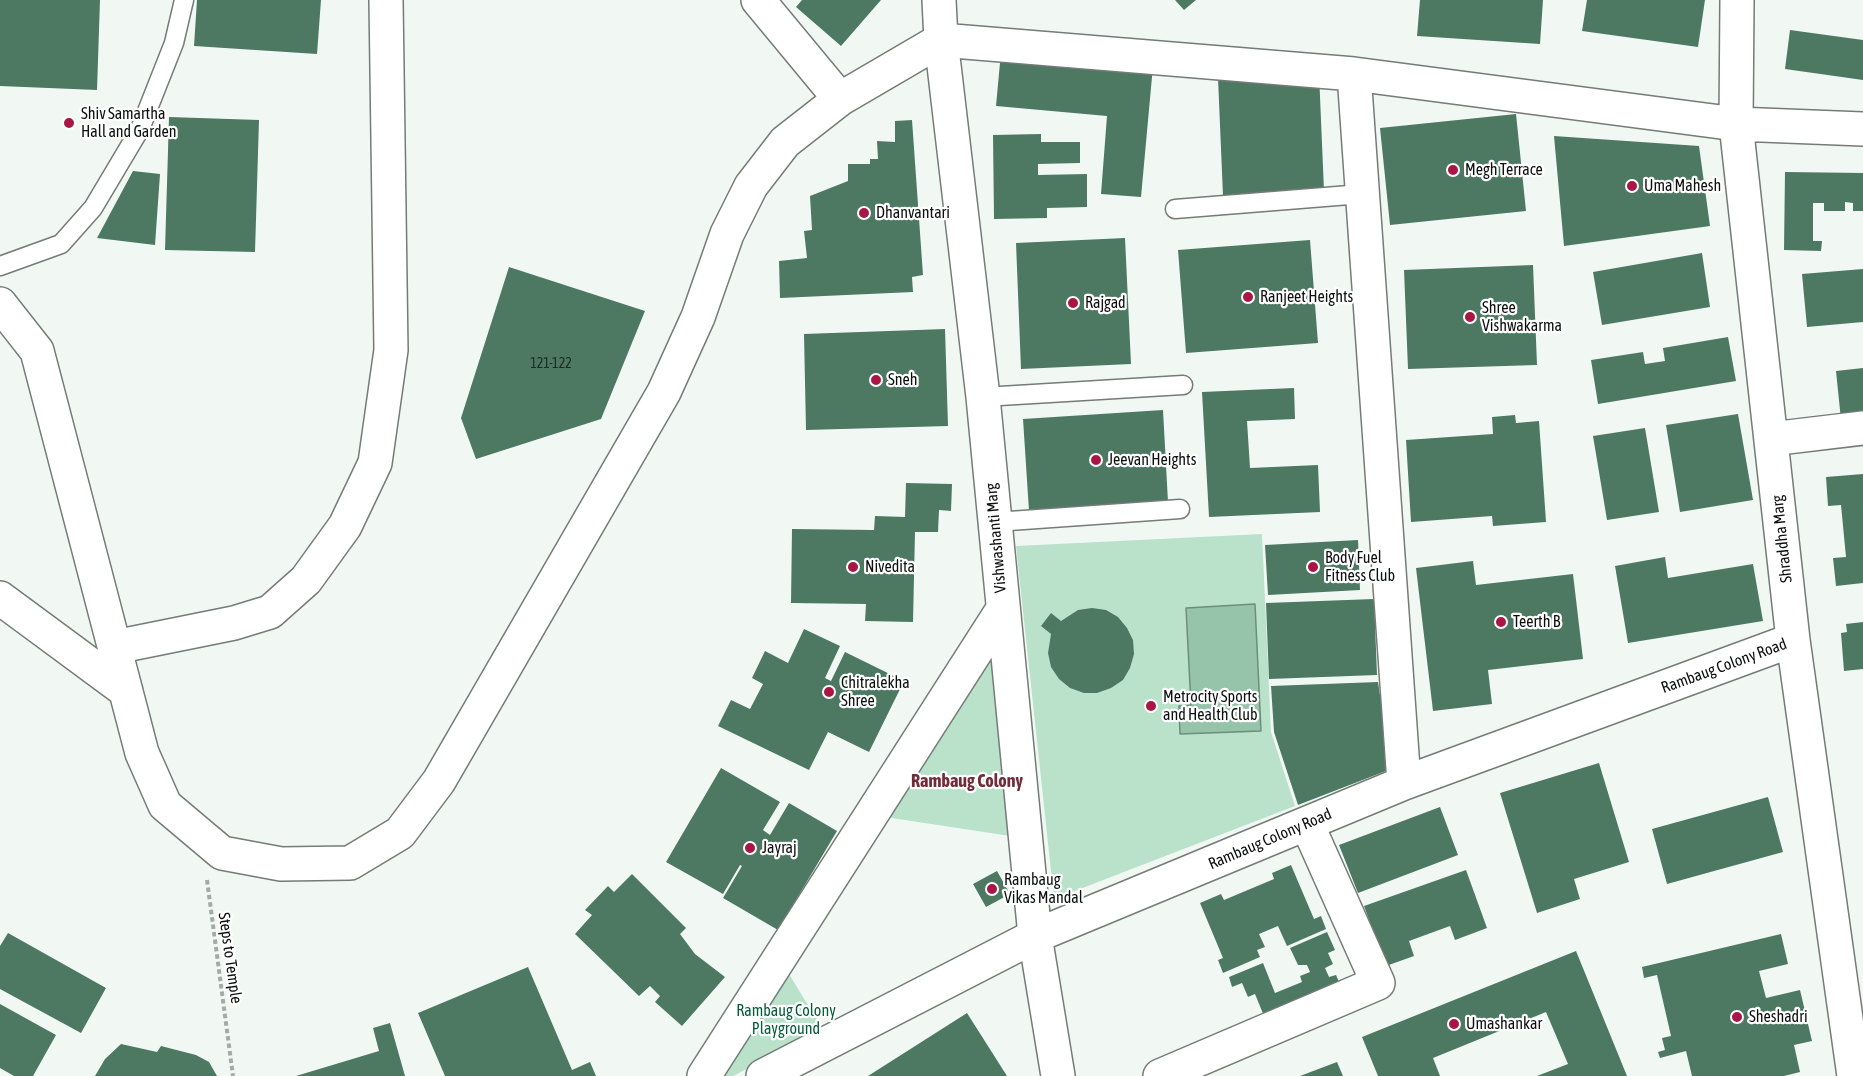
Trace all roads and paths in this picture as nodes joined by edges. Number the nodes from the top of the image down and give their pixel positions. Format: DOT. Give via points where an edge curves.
graph roads {
  1 [pos="184,0"];
  2 [pos="386,0"];
  3 [pos="758,0"];
  4 [pos="939,0"];
  5 [pos="1737,0"];
  6 [pos="940,40"];
  7 [pos="1354,74"];
  8 [pos="840,99"];
  9 [pos="1736,124"];
  10 [pos="1863,129"];
  11 [pos="1362,194"];
  12 [pos="1175,209"];
  13 [pos="0,266"];
  14 [pos="0,304"];
  15 [pos="1183,385"];
  16 [pos="983,397"];
  17 [pos="1863,428"];
  18 [pos="1771,439"];
  19 [pos="1180,510"];
  20 [pos="995,522"];
  21 [pos="0,598"];
  22 [pos="1003,609"];
  23 [pos="1793,640"];
  24 [pos="115,647"];
  25 [pos="126,691"];
  26 [pos="1404,783"];
  27 [pos="1307,824"];
  28 [pos="211,844"];
  29 [pos="1035,936"];
  30 [pos="233,1076"];
  31 [pos="704,1076"];
  32 [pos="763,1076"];
  33 [pos="1058,1076"];
  34 [pos="1160,1076"];
  35 [pos="1854,1076"];
  1 -- 13 [label="lane" via="174,43 140,129 93,208 61,244"];
  2 -- 24 [label="street" via="391,350 375,463 345,526 306,580 270,612"];
  3 -- 8 [label="street"];
  4 -- 6 [label="street, Vishwashanti Marg"];
  5 -- 9 [label="street, Shraddha Marg"];
  6 -- 7 [label="street"];
  6 -- 8 [label="street"];
  6 -- 16 [label="street, Vishwashanti Marg"];
  7 -- 9 [label="street"];
  7 -- 11 [label="street"];
  8 -- 28 [label="street" via="785,142 751,186 727,234 698,317 664,392 439,781 399,833 350,863 281,864 222,853"];
  9 -- 10 [label="street"];
  9 -- 18 [label="street, Shraddha Marg"];
  11 -- 12 [label="lane"];
  11 -- 26 [label="street"];
  14 -- 24 [label="street" via="37,351"];
  15 -- 16 [label="lane"];
  16 -- 20 [label="street, Vishwashanti Marg"];
  17 -- 18 [label="street"];
  18 -- 23 [label="street, Shraddha Marg"];
  19 -- 20 [label="lane"];
  20 -- 22 [label="street, Vishwashanti Marg"];
  21 -- 25 [label="street"];
  22 -- 29 [label="street, Vishwashanti Marg"];
  22 -- 31 [label="street"];
  23 -- 26 [label="street, Rambaug Colony Road"];
  23 -- 35 [label="street, Shraddha Marg"];
  24 -- 25 [label="street"];
  25 -- 28 [label="street" via="142,753 165,805"];
  26 -- 27 [label="street, Rambaug Colony Road"];
  27 -- 29 [label="street, Rambaug Colony Road"];
  27 -- 34 [label="street" via="1378,983"];
  28 -- 30 [label="path, Steps to Temple" via="204,857"];
  29 -- 32 [label="street, Rambaug Colony Road"];
  29 -- 33 [label="street, Vishwashanti Marg"];
}
